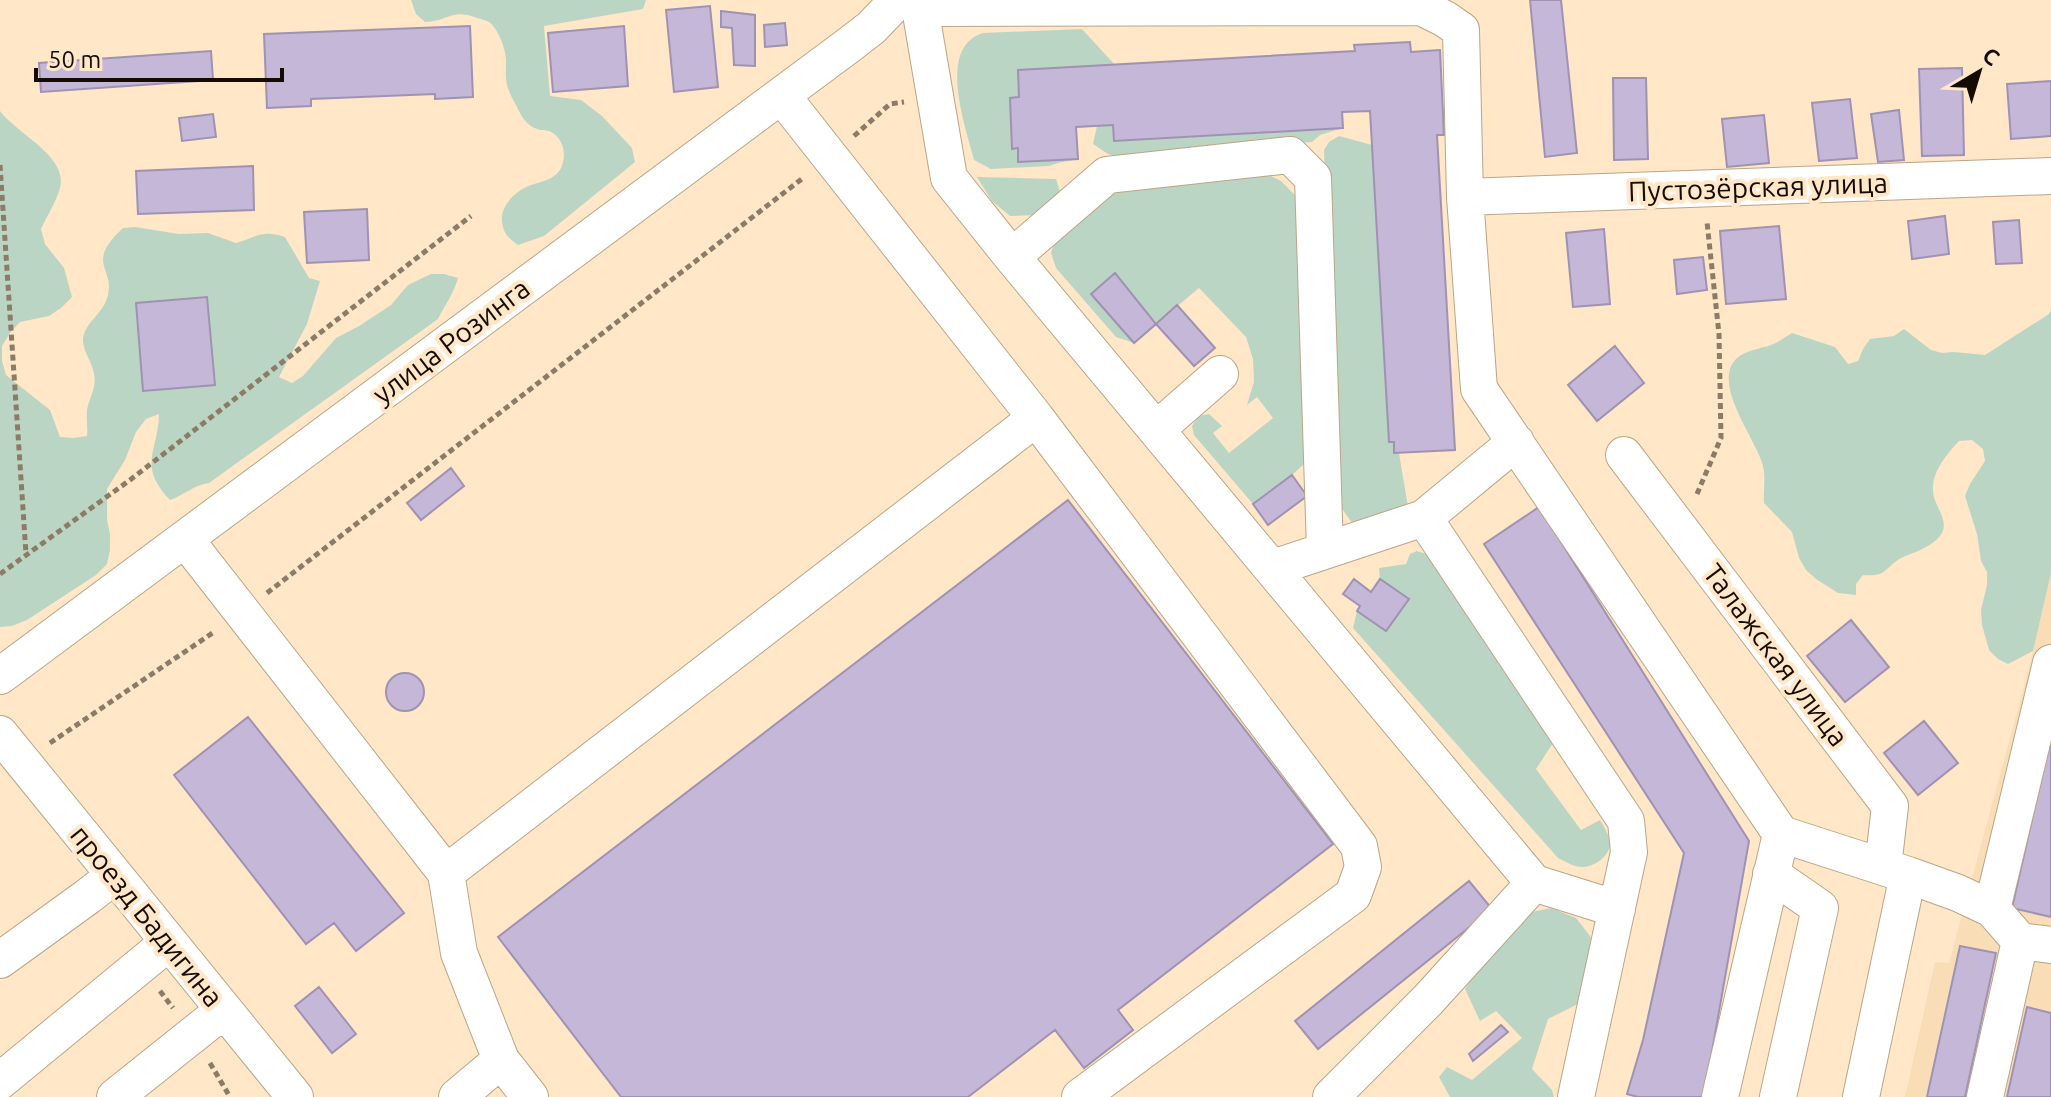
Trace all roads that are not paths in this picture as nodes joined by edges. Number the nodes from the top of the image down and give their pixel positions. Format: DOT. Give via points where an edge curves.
graph roads {
  1 [pos="909,3"];
  2 [pos="782,96"];
  3 [pos="2051,176"];
  4 [pos="1465,197"];
  5 [pos="1012,257"];
  6 [pos="1220,374"];
  7 [pos="1036,418"];
  8 [pos="1157,429"];
  9 [pos="1516,442"];
  10 [pos="1624,455"];
  11 [pos="1424,518"];
  12 [pos="185,539"];
  13 [pos="1325,550"];
  14 [pos="1273,568"];
  15 [pos="2051,663"];
  16 [pos="0,676"];
  17 [pos="0,734"];
  18 [pos="1781,834"];
  19 [pos="1895,871"];
  20 [pos="446,873"];
  21 [pos="1771,874"];
  22 [pos="114,876"];
  23 [pos="1534,883"];
  24 [pos="1617,909"];
  25 [pos="1992,909"];
  26 [pos="169,942"];
  27 [pos="2035,943"];
  28 [pos="0,960"];
  29 [pos="224,1010"];
  30 [pos="501,1060"];
  31 [pos="0,1081"];
  32 [pos="115,1097"];
  33 [pos="295,1097"];
  34 [pos="457,1097"];
  35 [pos="530,1097"];
  36 [pos="1080,1097"];
  37 [pos="1331,1097"];
  38 [pos="1576,1097"];
  39 [pos="1720,1097"];
  40 [pos="1778,1097"];
  41 [pos="1861,1097"];
  42 [pos="1985,1097"];
  1 -- 2 [label="street, улица Розинга"];
  1 -- 4 [label="street" via="1421,7 1461,30"];
  1 -- 5 [label="street" via="935,97 949,178"];
  2 -- 7 [label="street"];
  2 -- 12 [label="street, улица Розинга"];
  3 -- 4 [label="street, Пустозёрская улица"];
  4 -- 9 [label="street" via="1479,389"];
  5 -- 8 [label="street"];
  5 -- 13 [label="street" via="1107,175 1290,155 1313,178"];
  6 -- 8 [label="street"];
  7 -- 20 [label="street"];
  7 -- 36 [label="street" via="1359,846 1363,867 1353,895"];
  8 -- 14 [label="street"];
  9 -- 11 [label="street"];
  9 -- 18 [label="street"];
  10 -- 19 [label="street, Талажская улица" via="1890,806"];
  11 -- 13 [label="street"];
  11 -- 24 [label="street" via="1626,821 1629,852"];
  12 -- 16 [label="street, улица Розинга"];
  12 -- 20 [label="street"];
  13 -- 14 [label="street"];
  14 -- 23 [label="street"];
  15 -- 25 [label="street"];
  17 -- 22 [label="street, проезд Бадигина"];
  18 -- 19 [label="street"];
  18 -- 21 [label="street"];
  19 -- 25 [label="street"];
  19 -- 41 [label="street, Талажская улица"];
  20 -- 30 [label="street" via="459,953"];
  21 -- 39 [label="street"];
  21 -- 40 [label="street" via="1820,908"];
  22 -- 26 [label="street, проезд Бадигина"];
  22 -- 28 [label="street"];
  23 -- 24 [label="street"];
  23 -- 37 [label="street"];
  24 -- 38 [label="street"];
  25 -- 27 [label="street"];
  26 -- 29 [label="street, проезд Бадигина"];
  26 -- 31 [label="street"];
  27 -- 42 [label="street"];
  29 -- 32 [label="street"];
  29 -- 33 [label="street, проезд Бадигина"];
  30 -- 34 [label="street"];
  30 -- 35 [label="street"];
}
